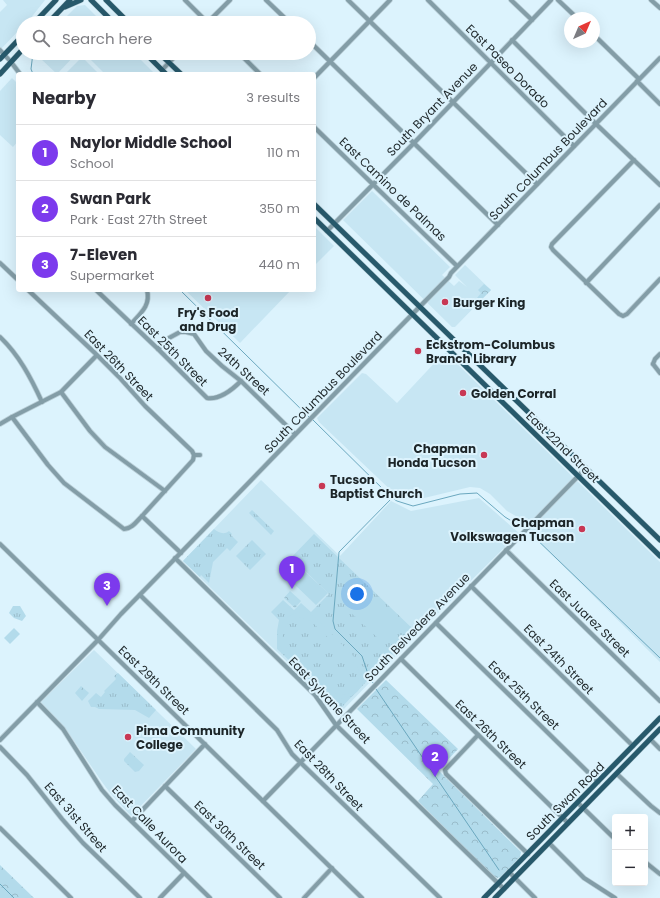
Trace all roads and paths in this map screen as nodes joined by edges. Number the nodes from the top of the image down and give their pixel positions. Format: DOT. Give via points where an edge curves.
graph roads {
  1 [pos="56,0"];
  2 [pos="70,0"];
  3 [pos="81,0"];
  4 [pos="91,0"];
  5 [pos="106,0"];
  6 [pos="185,0"];
  7 [pos="230,0"];
  8 [pos="266,0"];
  9 [pos="348,0"];
  10 [pos="390,0"];
  11 [pos="428,0"];
  12 [pos="511,0"];
  13 [pos="550,0"];
  14 [pos="558,0"];
  15 [pos="651,0"];
  16 [pos="97,6"];
  17 [pos="62,8"];
  18 [pos="660,8"];
  19 [pos="571,12"];
  20 [pos="41,16"];
  21 [pos="55,16"];
  22 [pos="107,16"];
  23 [pos="122,16"];
  24 [pos="201,16"];
  25 [pos="215,16"];
  26 [pos="283,16"];
  27 [pos="532,20"];
  28 [pos="370,22"];
  29 [pos="512,40"];
  30 [pos="600,41"];
  31 [pos="16,42"];
  32 [pos="316,48"];
  33 [pos="0,50"];
  34 [pos="4,54"];
  35 [pos="16,57"];
  36 [pos="660,58"];
  37 [pos="0,59"];
  38 [pos="152,60"];
  39 [pos="246,60"];
  40 [pos="330,61"];
  41 [pos="11,62"];
  42 [pos="169,62"];
  43 [pos="491,63"];
  44 [pos="162,70"];
  45 [pos="18,72"];
  46 [pos="179,72"];
  47 [pos="258,72"];
  48 [pos="0,74"];
  49 [pos="316,76"];
  50 [pos="638,80"];
  51 [pos="453,102"];
  52 [pos="660,104"];
  53 [pos="596,124"];
  54 [pos="316,129"];
  55 [pos="414,143"];
  56 [pos="574,146"];
  57 [pos="634,160"];
  58 [pos="373,184"];
  59 [pos="537,184"];
  60 [pos="660,185"];
  61 [pos="660,205"];
  62 [pos="316,206"];
  63 [pos="316,220"];
  64 [pos="334,224"];
  65 [pos="498,225"];
  66 [pos="327,231"];
  67 [pos="0,263"];
  68 [pos="457,266"];
  69 [pos="16,278"];
  70 [pos="660,279"];
  71 [pos="586,283"];
  72 [pos="30,292"];
  73 [pos="98,292"];
  74 [pos="148,292"];
  75 [pos="420,307"];
  76 [pos="413,314"];
  77 [pos="131,324"];
  78 [pos="0,337"];
  79 [pos="158,349"];
  80 [pos="660,354"];
  81 [pos="97,355"];
  82 [pos="660,373"];
  83 [pos="241,381"];
  84 [pos="61,392"];
  85 [pos="42,402"];
  86 [pos="12,416"];
  87 [pos="0,424"];
  88 [pos="296,433"];
  89 [pos="194,455"];
  90 [pos="200,455"];
  91 [pos="586,468"];
  92 [pos="578,476"];
  93 [pos="165,491"];
  94 [pos="142,516"];
  95 [pos="660,540"];
  96 [pos="0,544"];
  97 [pos="506,550"];
  98 [pos="181,552"];
  99 [pos="660,556"];
  100 [pos="175,558"];
  101 [pos="471,586"];
  102 [pos="140,595"];
  103 [pos="436,623"];
  104 [pos="98,640"];
  105 [pos="400,659"];
  106 [pos="660,701"];
  107 [pos="37,702"];
  108 [pos="660,718"];
  109 [pos="336,725"];
  110 [pos="660,729"];
  111 [pos="478,734"];
  112 [pos="650,739"];
  113 [pos="0,740"];
  114 [pos="205,744"];
  115 [pos="633,746"];
  116 [pos="0,747"];
  117 [pos="660,749"];
  118 [pos="300,762"];
  119 [pos="617,774"];
  120 [pos="598,782"];
  121 [pos="165,786"];
  122 [pos="263,801"];
  123 [pos="578,803"];
  124 [pos="583,808"];
  125 [pos="660,813"];
  126 [pos="562,818"];
  127 [pos="132,821"];
  128 [pos="568,823"];
  129 [pos="0,828"];
  130 [pos="612,836"];
  131 [pos="549,843"];
  132 [pos="528,854"];
  133 [pos="648,864"];
  134 [pos="332,868"];
  135 [pos="510,872"];
  136 [pos="184,873"];
  137 [pos="660,874"];
  138 [pos="515,878"];
  139 [pos="499,884"];
  140 [pos="504,889"];
  141 [pos="72,898"];
  142 [pos="140,898"];
  143 [pos="160,898"];
  144 [pos="210,898"];
  145 [pos="280,898"];
  146 [pos="304,898"];
  147 [pos="362,898"];
  148 [pos="440,898"];
  149 [pos="484,898"];
  150 [pos="495,898"];
  151 [pos="535,898"];
  152 [pos="615,898"];
  1 -- 20 [label="main road"];
  2 -- 17 [label="main road"];
  3 -- 16 [label="main road"];
  3 -- 17 [label="main road"];
  4 -- 16 [label="main road"];
  5 -- 23 [label="main road"];
  6 -- 24 [label="street"];
  7 -- 25 [label="street"];
  8 -- 26 [label="street"];
  9 -- 28 [label="street"];
  10 -- 28 [label="street"];
  11 -- 43 [label="street, East Paseo Dorado"];
  12 -- 27 [label="street"];
  13 -- 27 [label="street, South Bryant Avenue"];
  14 -- 19 [label="street"];
  15 -- 18 [label="street"];
  16 -- 22 [label="main road"];
  17 -- 21 [label="main road"];
  27 -- 29 [label="street, South Bryant Avenue"];
  28 -- 40 [label="street"];
  28 -- 51 [label="street"];
  29 -- 43 [label="street, South Bryant Avenue"];
  29 -- 53 [label="street"];
  30 -- 50 [label="street"];
  31 -- 34 [label="main road"];
  32 -- 40 [label="street"];
  33 -- 34 [label="street"];
  34 -- 37 [label="main road"];
  34 -- 41 [label="street"];
  35 -- 41 [label="main road"];
  36 -- 50 [label="street, South Columbus Boulevard"];
  38 -- 44 [label="main road"];
  39 -- 47 [label="street"];
  40 -- 49 [label="street"];
  40 -- 55 [label="street"];
  41 -- 45 [label="street"];
  41 -- 48 [label="main road"];
  42 -- 44 [label="street"];
  42 -- 46 [label="main road"];
  43 -- 51 [label="street, South Bryant Avenue"];
  43 -- 56 [label="street, East Paseo Dorado"];
  50 -- 52 [label="street"];
  50 -- 53 [label="street, South Columbus Boulevard"];
  51 -- 55 [label="street, South Bryant Avenue"];
  51 -- 59 [label="street"];
  53 -- 56 [label="street, South Columbus Boulevard"];
  53 -- 57 [label="street"];
  54 -- 58 [label="street, East Camino de Palmas"];
  55 -- 58 [label="street, South Bryant Avenue"];
  55 -- 65 [label="street"];
  56 -- 59 [label="street, South Columbus Boulevard"];
  57 -- 60 [label="street"];
  57 -- 71 [label="street" via="552,244 552,250"];
  58 -- 64 [label="street, South Bryant Avenue"];
  58 -- 68 [label="street, East Camino de Palmas"];
  59 -- 65 [label="street, South Columbus Boulevard"];
  61 -- 71 [label="street"];
  62 -- 64 [label="main road, East 22nd Street"];
  63 -- 66 [label="main road, East 22nd Street"];
  64 -- 66 [label="street, South Bryant Avenue"];
  64 -- 75 [label="main road, East 22nd Street"];
  65 -- 68 [label="street, South Columbus Boulevard"];
  66 -- 76 [label="main road, East 22nd Street"];
  67 -- 69 [label="street"];
  68 -- 75 [label="street, South Columbus Boulevard"];
  70 -- 71 [label="street" via="627,314 621,316"];
  72 -- 81 [label="street, East 26th Street"];
  73 -- 77 [label="street, East 25th Street"];
  74 -- 77 [label="street" via="147,305"];
  75 -- 76 [label="street, South Columbus Boulevard"];
  75 -- 91 [label="main road, East 22nd Street"];
  76 -- 88 [label="street, South Columbus Boulevard"];
  76 -- 92 [label="main road, East 22nd Street"];
  77 -- 79 [label="street, East 25th Street"];
  78 -- 85 [label="street" via="22,364"];
  79 -- 83 [label="street, East 25th Street" via="207,398 220,396"];
  79 -- 83 [label="street, 24th Street" via="180,332 191,333 219,363"];
  80 -- 82 [label="street" via="652,364"];
  81 -- 84 [label="street"];
  81 -- 89 [label="street, East 26th Street"];
  83 -- 88 [label="street, 24th Street"];
  84 -- 85 [label="street"];
  84 -- 93 [label="street" via="90,431 106,447"];
  85 -- 86 [label="street"];
  86 -- 87 [label="street"];
  86 -- 94 [label="street" via="64,483 122,528 126,531"];
  88 -- 98 [label="street, South Columbus Boulevard"];
  89 -- 90 [label="street"];
  89 -- 93 [label="street" via="193,460"];
  91 -- 92 [label="street, South Belvedere Avenue"];
  91 -- 95 [label="main road, East 22nd Street"];
  92 -- 97 [label="street, South Belvedere Avenue"];
  92 -- 99 [label="main road, East 22nd Street"];
  93 -- 94 [label="street"];
  94 -- 98 [label="street"];
  96 -- 104 [label="street, East 29th Street"];
  97 -- 101 [label="street, South Belvedere Avenue"];
  97 -- 106 [label="street, East Juarez Street"];
  98 -- 100 [label="street, South Columbus Boulevard"];
  100 -- 102 [label="street, South Columbus Boulevard"];
  100 -- 109 [label="street, East Sylvane Street" via="315,695"];
  101 -- 103 [label="street, South Belvedere Avenue"];
  101 -- 115 [label="street, East 24th Street"];
  102 -- 104 [label="street, South Columbus Boulevard"];
  102 -- 118 [label="street, East 28th Street" via="277,730"];
  103 -- 105 [label="street, South Belvedere Avenue"];
  103 -- 120 [label="street, East 25th Street"];
  104 -- 107 [label="street, South Columbus Boulevard"];
  104 -- 114 [label="street, East 29th Street"];
  105 -- 109 [label="street, South Belvedere Avenue"];
  105 -- 111 [label="street, East 26th Street"];
  107 -- 113 [label="street, South Columbus Boulevard"];
  107 -- 127 [label="street, East Calle Aurora" via="63,729 102,790"];
  108 -- 115 [label="main road, South Swan Road"];
  109 -- 118 [label="street, South Belvedere Avenue"];
  109 -- 139 [label="street, East Sylvane Street"];
  110 -- 112 [label="main road, South Swan Road"];
  111 -- 126 [label="street, East 26th Street"];
  111 -- 132 [label="street" via="444,770"];
  112 -- 117 [label="street"];
  112 -- 119 [label="main road, South Swan Road"];
  114 -- 121 [label="street"];
  114 -- 122 [label="street, East 29th Street"];
  115 -- 120 [label="main road, South Swan Road"];
  116 -- 142 [label="street, East 31st Street" via="28,775 83,843"];
  118 -- 122 [label="street, South Belvedere Avenue"];
  118 -- 148 [label="street, East 28th Street"];
  119 -- 124 [label="main road, South Swan Road"];
  119 -- 125 [label="street"];
  120 -- 123 [label="main road, South Swan Road"];
  121 -- 127 [label="street"];
  121 -- 145 [label="street, East 30th Street"];
  122 -- 134 [label="street, East 29th Street"];
  123 -- 124 [label="street"];
  123 -- 126 [label="main road, South Swan Road"];
  124 -- 128 [label="main road, South Swan Road"];
  124 -- 130 [label="street"];
  126 -- 128 [label="street, East 26th Street"];
  126 -- 132 [label="main road, South Swan Road"];
  127 -- 136 [label="street, East Calle Aurora"];
  128 -- 131 [label="main road, South Swan Road"];
  129 -- 141 [label="street"];
  131 -- 138 [label="main road, South Swan Road"];
  131 -- 152 [label="street" via="584,878"];
  132 -- 135 [label="main road, South Swan Road"];
  133 -- 137 [label="street"];
  134 -- 146 [label="street"];
  134 -- 147 [label="street, East 29th Street"];
  135 -- 138 [label="street"];
  135 -- 139 [label="main road, South Swan Road"];
  136 -- 143 [label="street"];
  136 -- 144 [label="street, East Calle Aurora"];
  138 -- 140 [label="main road, South Swan Road"];
  138 -- 151 [label="street"];
  139 -- 140 [label="street, East Sylvane Street"];
  139 -- 149 [label="main road, South Swan Road"];
  140 -- 150 [label="main road, South Swan Road"];
}
